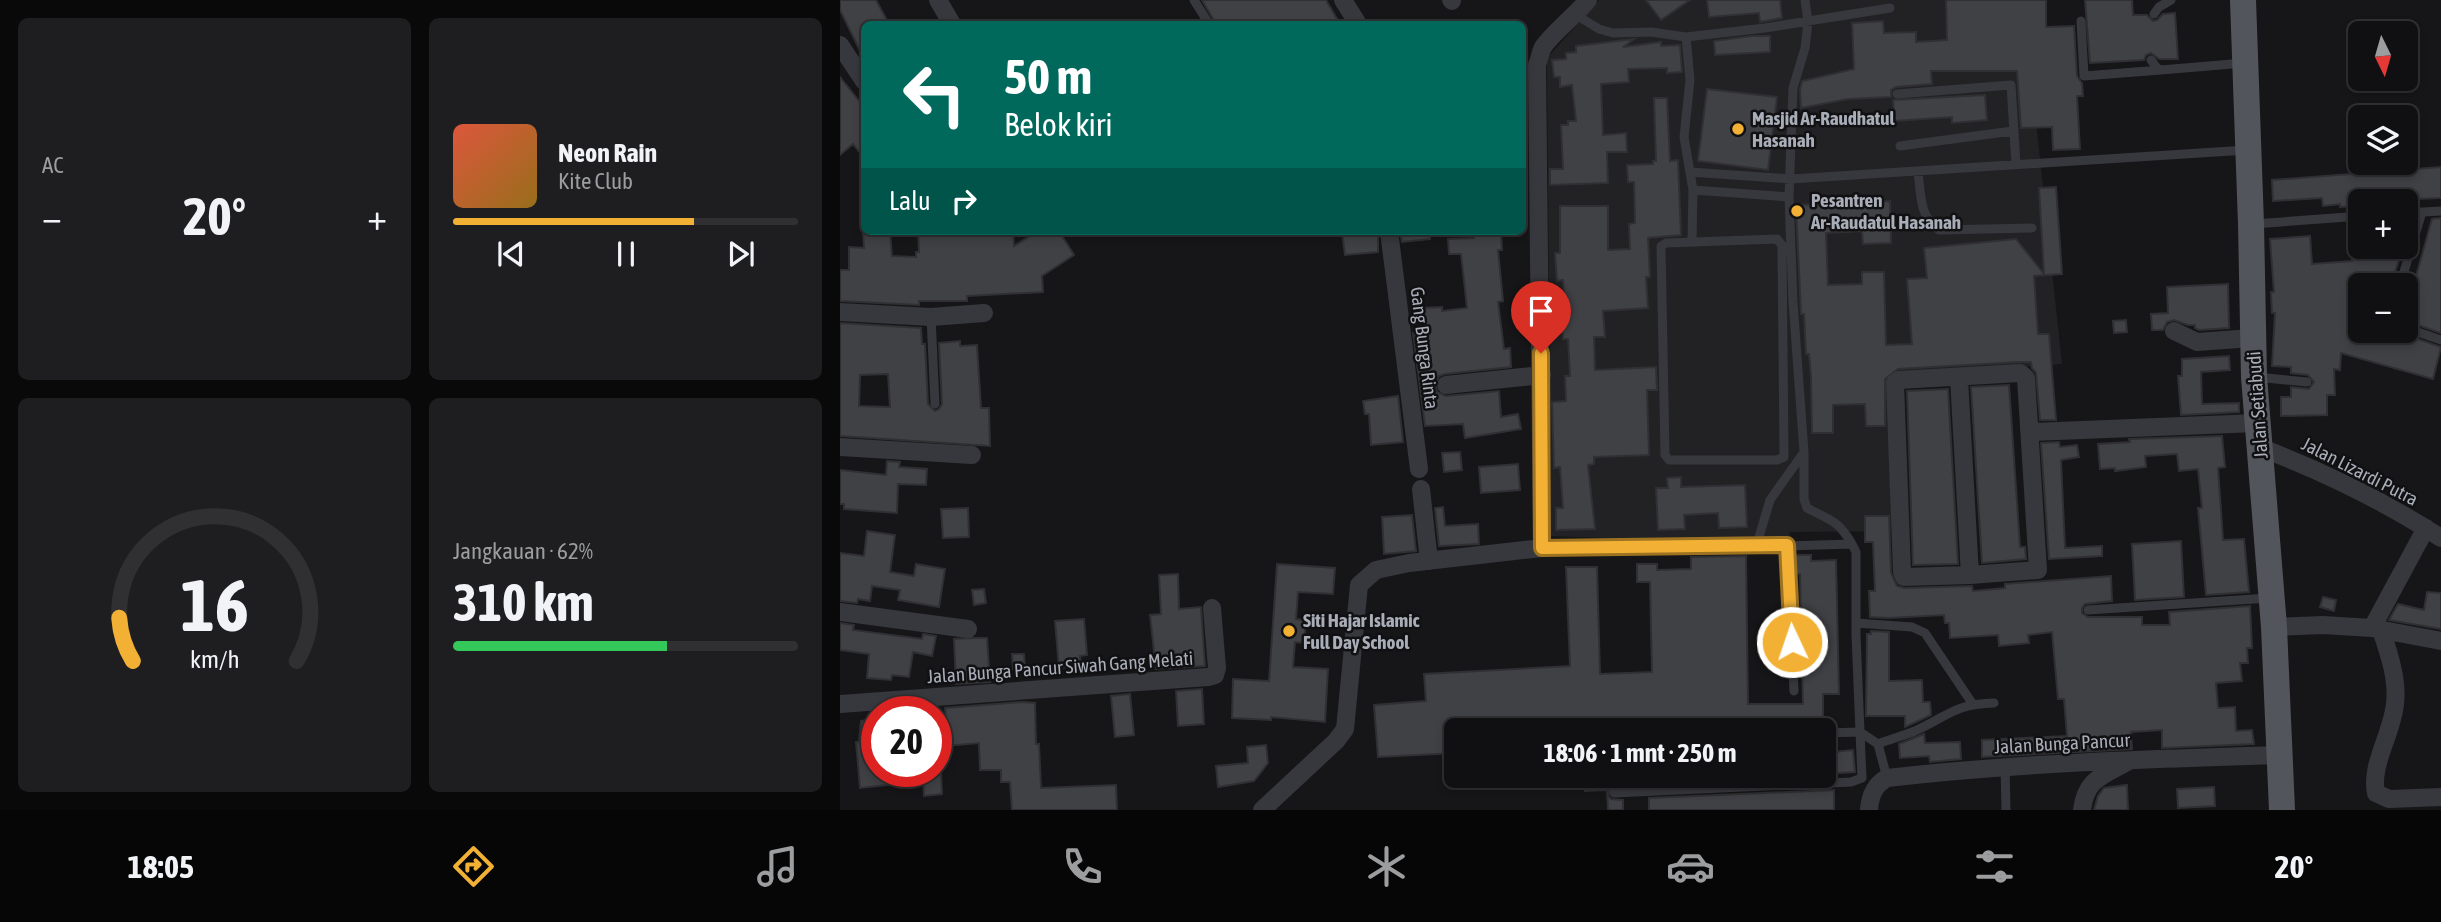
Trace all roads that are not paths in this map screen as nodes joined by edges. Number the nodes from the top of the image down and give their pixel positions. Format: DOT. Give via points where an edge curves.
graph roads {
  1 [pos="938,0"];
  2 [pos="1194,0"];
  3 [pos="1343,0"];
  4 [pos="1588,0"];
  5 [pos="1805,0"];
  6 [pos="2171,0"];
  7 [pos="2243,0"];
  8 [pos="1890,8"];
  9 [pos="2154,14"];
  10 [pos="1576,15"];
  11 [pos="950,21"];
  12 [pos="1207,21"];
  13 [pos="1356,21"];
  14 [pos="2081,21"];
  15 [pos="1808,22"];
  16 [pos="1686,37"];
  17 [pos="840,46"];
  18 [pos="2151,60"];
  19 [pos="2246,63"];
  20 [pos="2161,71"];
  21 [pos="861,77"];
  22 [pos="1897,94"];
  23 [pos="2013,131"];
  24 [pos="1900,146"];
  25 [pos="2247,150"];
  26 [pos="2016,164"];
  27 [pos="1690,172"];
  28 [pos="1917,172"];
  29 [pos="1791,179"];
  30 [pos="1693,190"];
  31 [pos="1789,197"];
  32 [pos="2441,211"];
  33 [pos="2418,212"];
  34 [pos="2421,212"];
  35 [pos="2348,217"];
  36 [pos="2252,224"];
  37 [pos="2032,228"];
  38 [pos="1390,235"];
  39 [pos="1692,242"];
  40 [pos="2403,273"];
  41 [pos="840,312"];
  42 [pos="984,313"];
  43 [pos="931,317"];
  44 [pos="2175,331"];
  45 [pos="2418,332"];
  46 [pos="2252,338"];
  47 [pos="2441,340"];
  48 [pos="1542,375"];
  49 [pos="2254,377"];
  50 [pos="1959,378"];
  51 [pos="2306,382"];
  52 [pos="1446,385"];
  53 [pos="935,404"];
  54 [pos="2031,432"];
  55 [pos="2258,435"];
  56 [pos="840,447"];
  57 [pos="1804,452"];
  58 [pos="972,455"];
  59 [pos="1419,470"];
  60 [pos="1421,489"];
  61 [pos="2434,533"];
  62 [pos="1852,544"];
  63 [pos="1787,545"];
  64 [pos="1756,547"];
  65 [pos="1542,548"];
  66 [pos="1429,561"];
  67 [pos="1970,575"];
  68 [pos="2271,598"];
  69 [pos="1213,608"];
  70 [pos="2088,610"];
  71 [pos="840,612"];
  72 [pos="1856,623"];
  73 [pos="2274,627"];
  74 [pos="968,629"];
  75 [pos="2376,629"];
  76 [pos="2441,641"];
  77 [pos="1794,691"];
  78 [pos="1972,703"];
  79 [pos="1994,703"];
  80 [pos="840,704"];
  81 [pos="1860,732"];
  82 [pos="1836,733"];
  83 [pos="1878,744"];
  84 [pos="2279,755"];
  85 [pos="2132,759"];
  86 [pos="2006,766"];
  87 [pos="1887,778"];
  88 [pos="1614,793"];
  89 [pos="2441,797"];
  90 [pos="1262,810"];
  91 [pos="1869,810"];
  92 [pos="2006,810"];
  93 [pos="2082,810"];
  94 [pos="2282,810"];
  1 -- 11 [label="street"];
  2 -- 12 [label="lane"];
  3 -- 13 [label="street"];
  4 -- 10 [label="street"];
  5 -- 15 [label="lane"];
  6 -- 9 [label="lane"];
  7 -- 19 [label="main road, Jalan Setiabudi"];
  8 -- 15 [label="lane"];
  10 -- 16 [label="lane" via="1613,33"];
  10 -- 48 [label="street" via="1542,48 1537,65"];
  14 -- 20 [label="lane" via="2084,76"];
  15 -- 16 [label="lane"];
  15 -- 29 [label="lane" via="1793,88"];
  16 -- 27 [label="lane" via="1690,80 1684,137"];
  17 -- 21 [label="street"];
  18 -- 20 [label="lane"];
  19 -- 20 [label="lane"];
  19 -- 25 [label="main road, Jalan Setiabudi"];
  22 -- 23 [label="lane" via="2011,85"];
  23 -- 24 [label="lane"];
  23 -- 26 [label="lane"];
  25 -- 26 [label="lane"];
  25 -- 36 [label="main road, Jalan Setiabudi"];
  26 -- 28 [label="lane"];
  27 -- 29 [label="lane"];
  27 -- 30 [label="lane"];
  28 -- 29 [label="lane"];
  28 -- 37 [label="lane" via="1923,213 1939,230"];
  29 -- 31 [label="lane"];
  30 -- 31 [label="lane"];
  30 -- 39 [label="lane"];
  31 -- 57 [label="lane"];
  32 -- 34 [label="lane"];
  33 -- 34 [label="lane"];
  34 -- 40 [label="lane"];
  35 -- 36 [label="lane"];
  36 -- 46 [label="main road, Jalan Setiabudi"];
  38 -- 59 [label="street, Gang Bunga Rinta"];
  39 -- 39 [label="lane" via="1666,243 1661,250 1665,455 1669,460 1782,459 1782,242"];
  41 -- 43 [label="street"];
  42 -- 43 [label="street"];
  43 -- 53 [label="lane"];
  44 -- 46 [label="street" via="2197,342"];
  45 -- 47 [label="lane"];
  46 -- 49 [label="main road, Jalan Setiabudi"];
  48 -- 52 [label="street"];
  48 -- 65 [label="street"];
  49 -- 51 [label="lane"];
  49 -- 55 [label="main road, Jalan Setiabudi"];
  50 -- 54 [label="street" via="2024,375"];
  50 -- 67 [label="street"];
  50 -- 67 [label="street" via="1895,383 1902,572 1908,578"];
  54 -- 55 [label="street"];
  54 -- 67 [label="street" via="2038,570"];
  55 -- 61 [label="street, Jalan Lizardi Putra" via="2296,461"];
  55 -- 68 [label="main road, Jalan Setiabudi"];
  56 -- 58 [label="street"];
  57 -- 62 [label="lane" via="1808,508 1830,518"];
  57 -- 64 [label="lane" via="1770,500"];
  60 -- 66 [label="street"];
  61 -- 75 [label="street"];
  62 -- 63 [label="lane"];
  62 -- 72 [label="lane" via="1856,552"];
  63 -- 64 [label="lane"];
  63 -- 77 [label="lane"];
  64 -- 65 [label="lane"];
  65 -- 66 [label="street"];
  66 -- 90 [label="street" via="1376,570 1359,585 1345,729"];
  68 -- 70 [label="lane"];
  68 -- 73 [label="main road, Jalan Setiabudi"];
  69 -- 80 [label="street, Jalan Bunga Pancur Siwah Gang Melati" via="1217,668 1215,675 1208,677"];
  71 -- 74 [label="street"];
  72 -- 78 [label="lane" via="1912,627 1925,633"];
  72 -- 81 [label="lane"];
  73 -- 75 [label="street"];
  73 -- 84 [label="main road, Jalan Setiabudi"];
  75 -- 76 [label="street"];
  75 -- 89 [label="street" via="2396,690 2373,780 2376,793 2389,799"];
  78 -- 79 [label="lane"];
  78 -- 83 [label="lane"];
  81 -- 82 [label="lane"];
  81 -- 83 [label="lane"];
  81 -- 88 [label="lane" via="1863,774 1858,780"];
  83 -- 87 [label="lane"];
  84 -- 85 [label="street, Jalan Bunga Pancur"];
  84 -- 94 [label="main road, Jalan Setiabudi"];
  85 -- 86 [label="street, Jalan Bunga Pancur"];
  85 -- 93 [label="street" via="2090,785"];
  86 -- 87 [label="street, Jalan Bunga Pancur"];
  86 -- 92 [label="lane"];
  87 -- 91 [label="street" via="1874,789"];
}
